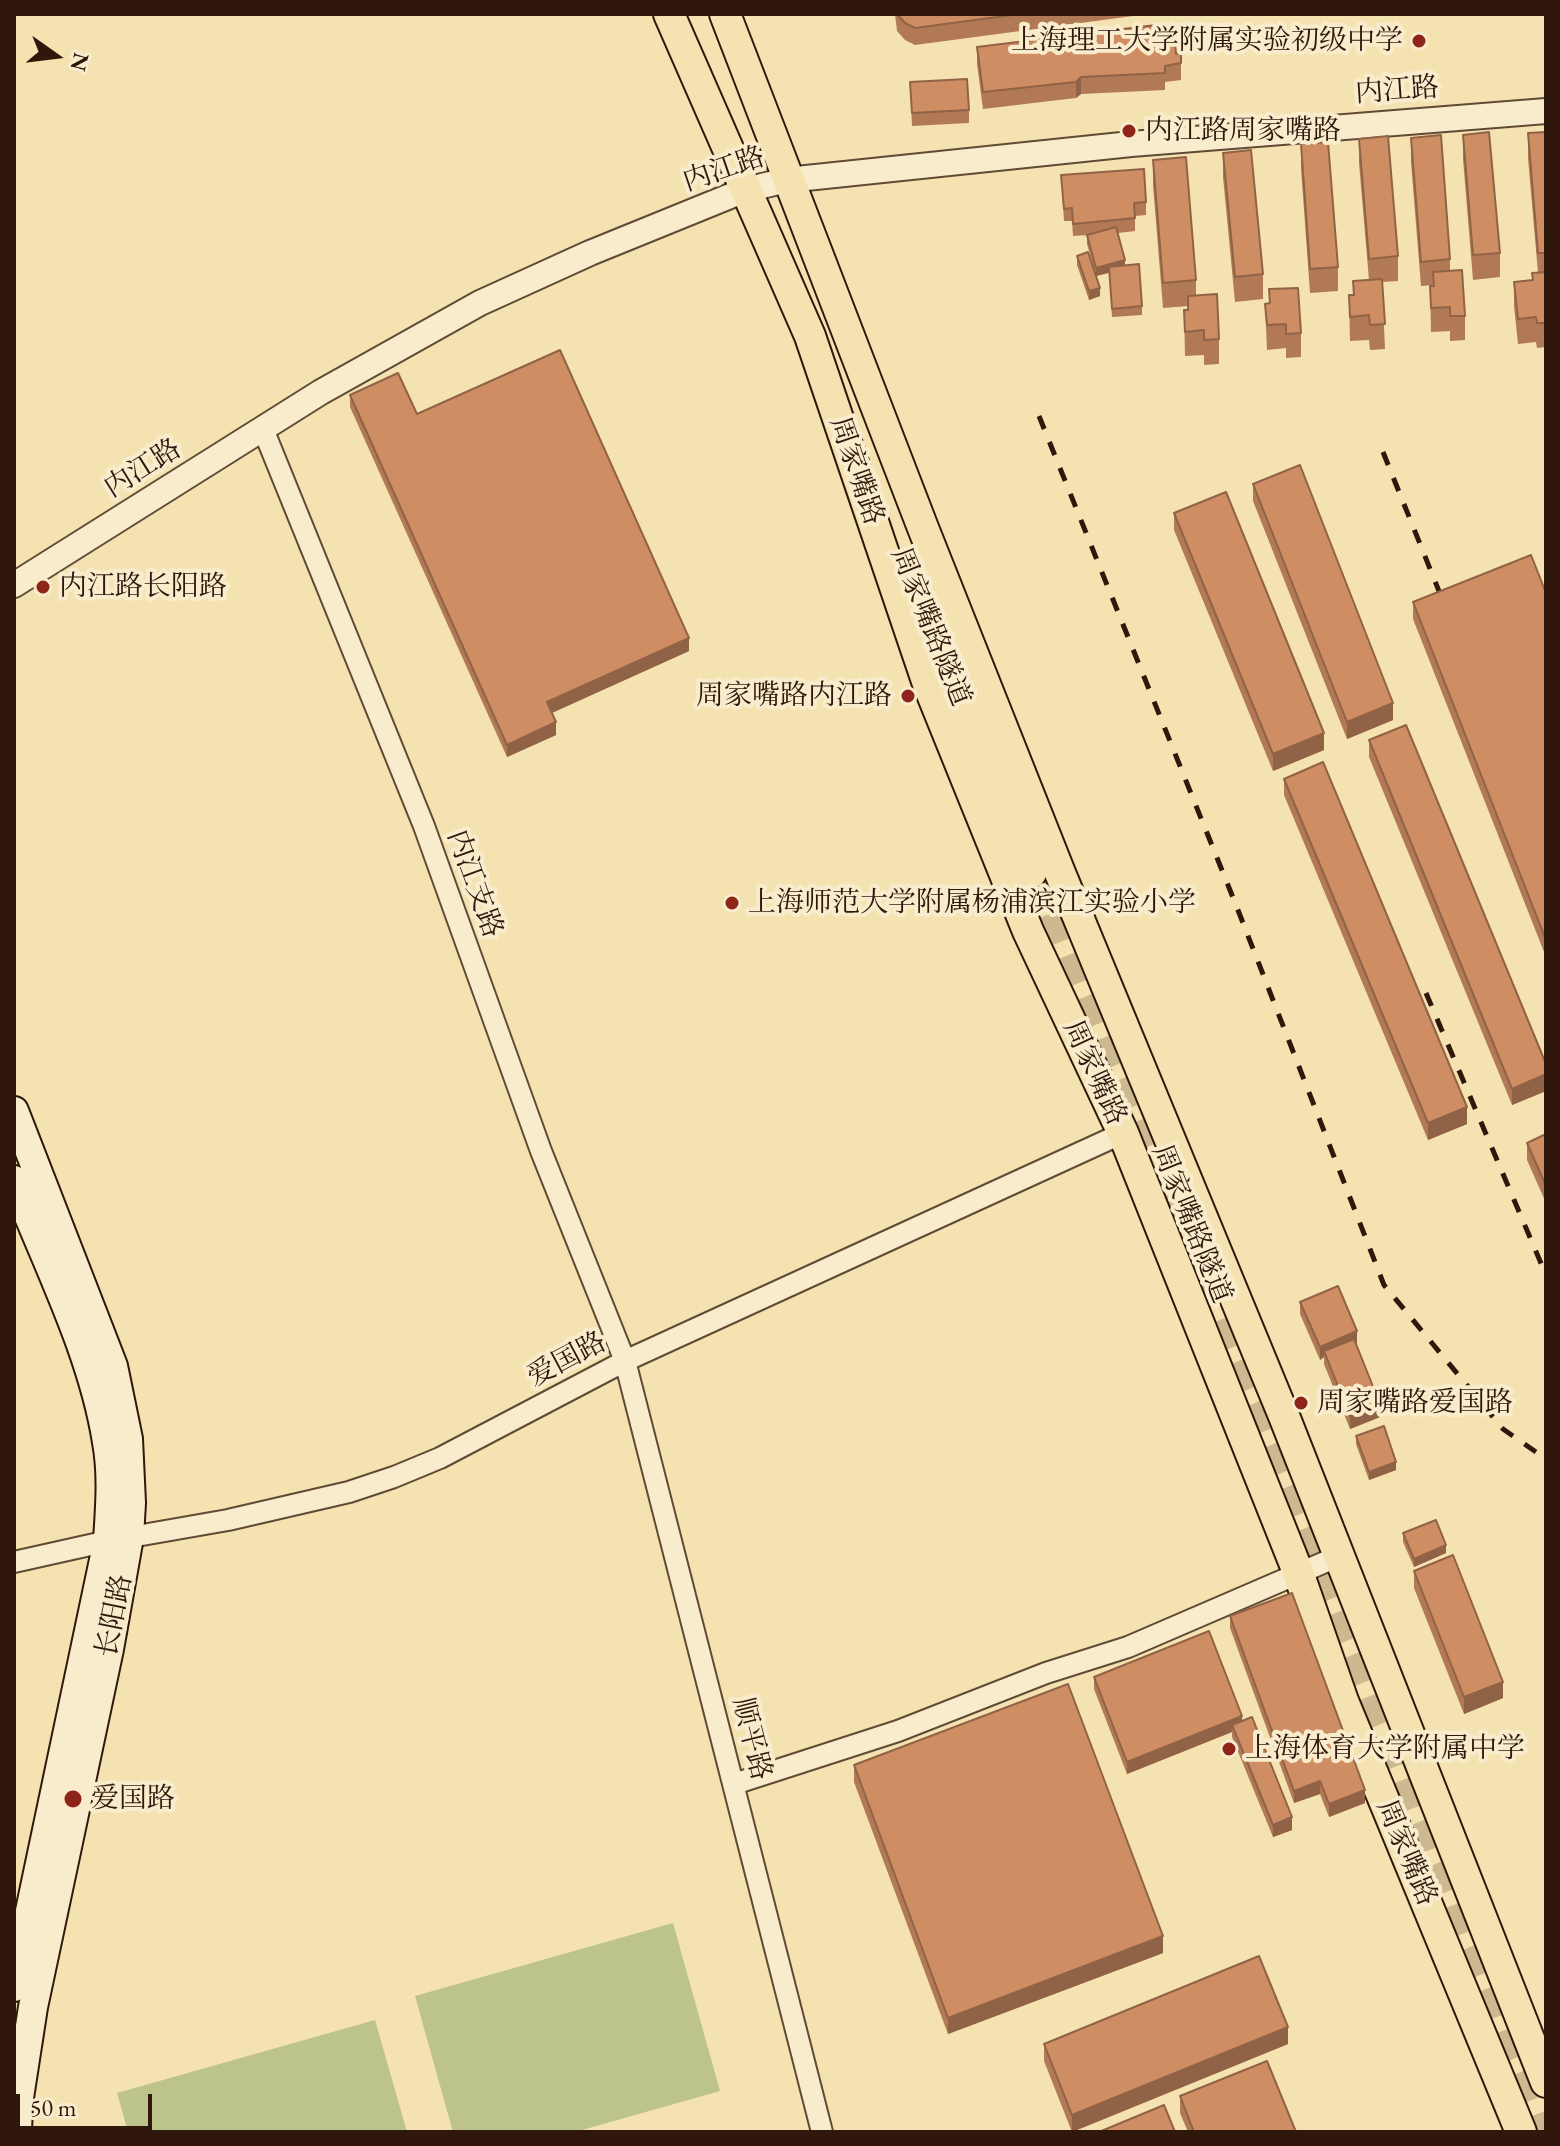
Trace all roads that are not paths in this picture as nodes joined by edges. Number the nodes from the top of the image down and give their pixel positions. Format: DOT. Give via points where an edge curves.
graph roads {
  1 [pos="669,14"];
  2 [pos="725,14"];
  3 [pos="1546,111"];
  4 [pos="787,180"];
  5 [pos="745,190"];
  6 [pos="810,336"];
  7 [pos="263,429"];
  8 [pos="14,585"];
  9 [pos="1046,873"];
  10 [pos="14,1111"];
  11 [pos="1123,1133"];
  12 [pos="14,1180"];
  13 [pos="625,1361"];
  14 [pos="1312,1528"];
  15 [pos="119,1539"];
  16 [pos="1339,1556"];
  17 [pos="14,1562"];
  18 [pos="1298,1572"];
  19 [pos="734,1784"];
  20 [pos="14,1987"];
  21 [pos="1546,2082"];
  22 [pos="17,2132"];
  23 [pos="822,2132"];
  24 [pos="1521,2132"];
  1 -- 5 [label="main road, 周家嘴路"];
  2 -- 4 [label="main road, 周家嘴路"];
  3 -- 4 [label="street, 内江路" via="1131,144"];
  4 -- 5 [label="street, 内江路"];
  4 -- 9 [label="main road, 周家嘴路"];
  5 -- 6 [label="main road, 周家嘴路"];
  5 -- 7 [label="street, 内江路" via="480,303"];
  6 -- 9 [label="main road, 周家嘴路隧道"];
  6 -- 11 [label="main road, 周家嘴路" via="928,684 1028,931"];
  7 -- 8 [label="street, 内江路"];
  7 -- 13 [label="street, 内江支路" via="424,826 541,1151"];
  9 -- 14 [label="main road, 周家嘴路隧道" via="1108,1011"];
  9 -- 16 [label="main road, 周家嘴路"];
  10 -- 15 [label="main road, 长阳路" via="113,1366 128,1439 131,1503"];
  11 -- 13 [label="street, 爱国路"];
  11 -- 18 [label="main road, 周家嘴路"];
  12 -- 15 [label="main road, 长阳路" via="99,1402"];
  13 -- 15 [label="street, 爱国路" via="394,1477 304,1503"];
  13 -- 19 [label="street, 顺平路"];
  15 -- 17 [label="street, 爱国路"];
  15 -- 20 [label="main road, 长阳路"];
  15 -- 22 [label="main road, 长阳路" via="109,1649 33,2007"];
  16 -- 18 [label="street"];
  16 -- 21 [label="main road, 周家嘴路"];
  18 -- 19 [label="street" via="1128,1647"];
  18 -- 24 [label="main road, 周家嘴路" via="1343,1701"];
  19 -- 23 [label="street, 顺平路"];
}
